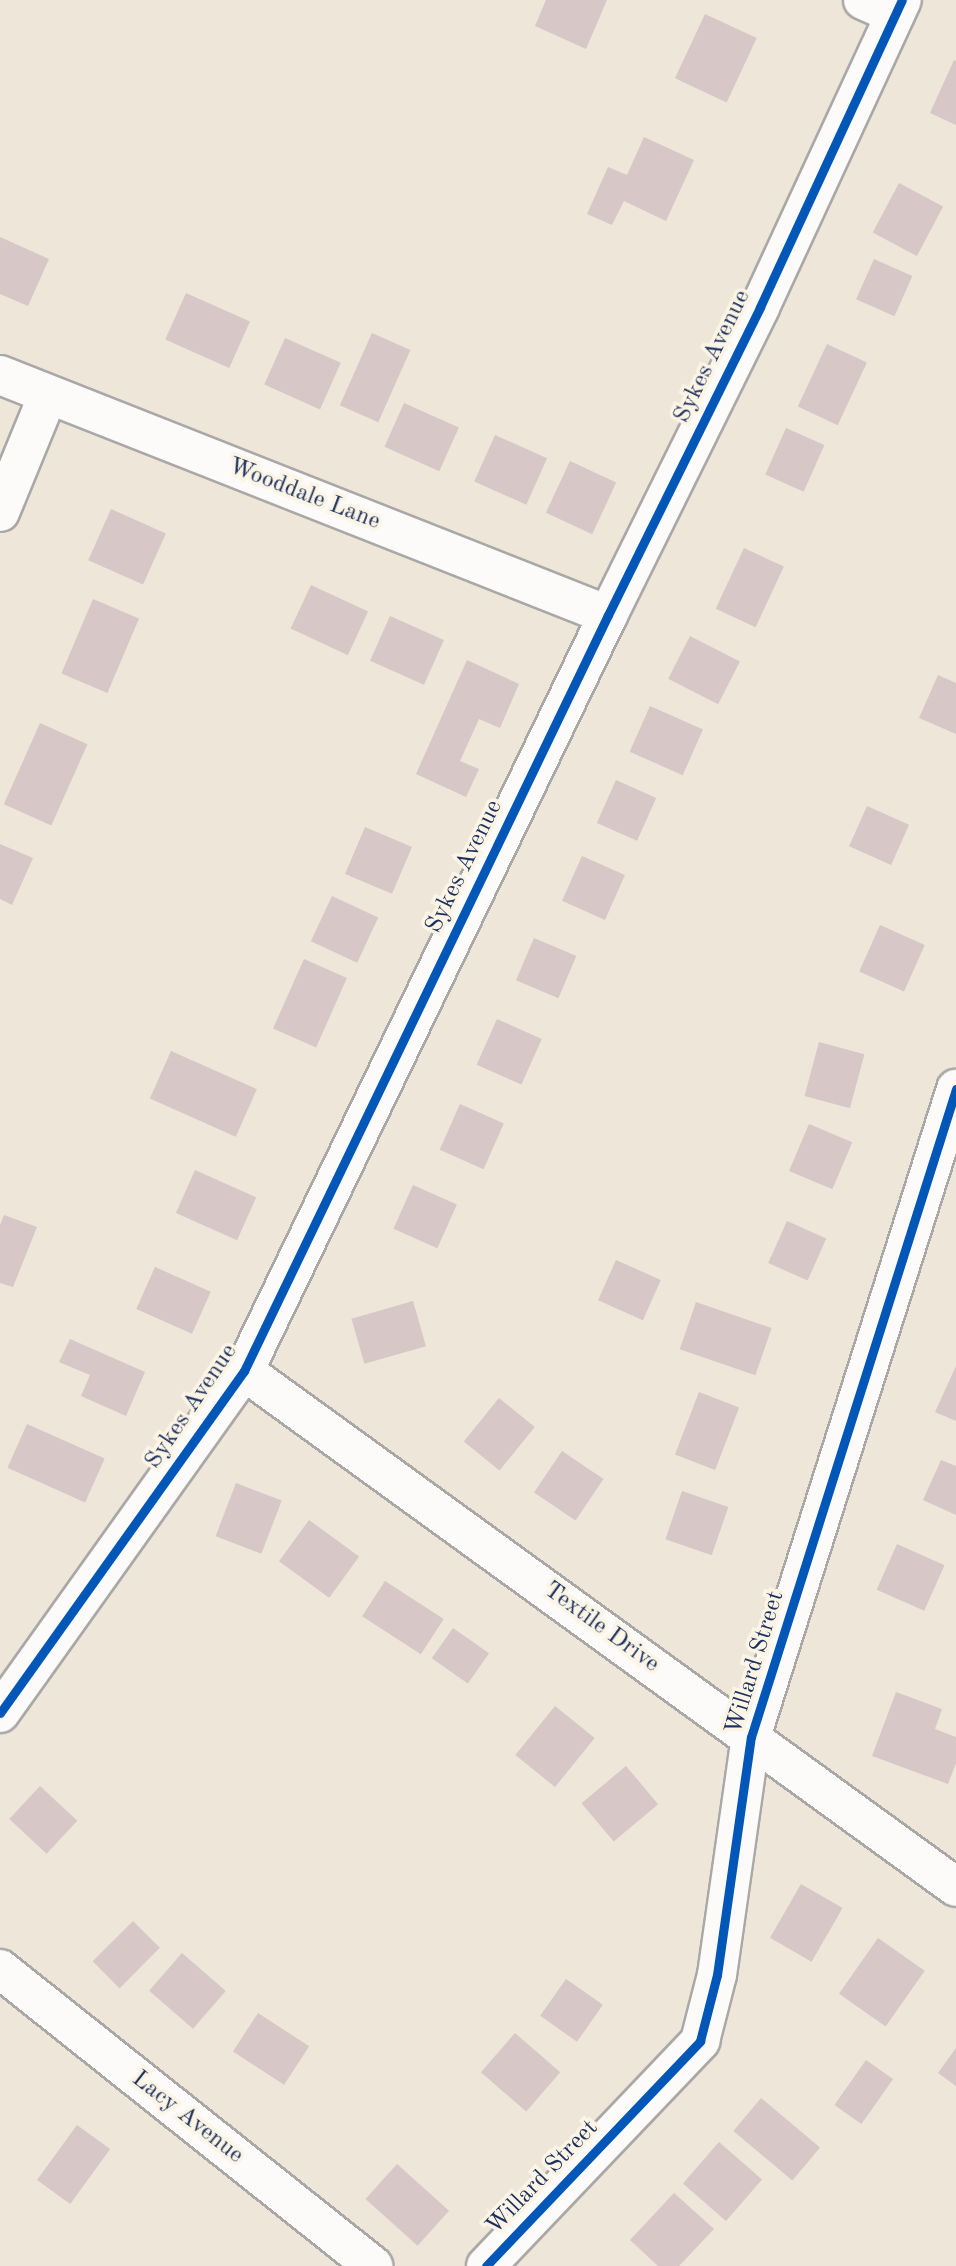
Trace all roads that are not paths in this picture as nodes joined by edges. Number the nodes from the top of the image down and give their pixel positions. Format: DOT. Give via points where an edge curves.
graph roads {
  1 [pos="887,5"];
  2 [pos="0,374"];
  3 [pos="48,395"];
  4 [pos="0,512"];
  5 [pos="608,614"];
  6 [pos="956,1089"];
  7 [pos="244,1371"];
  8 [pos="0,1713"];
  9 [pos="751,1737"];
  10 [pos="956,1887"];
  11 [pos="0,1969"];
  12 [pos="373,2266"];
  13 [pos="486,2266"];
  1 -- 5 [label="street, Sykes Avenue" via="760,307"];
  2 -- 3 [label="street, Wooddale Lane"];
  3 -- 4 [label="street"];
  3 -- 5 [label="street, Wooddale Lane"];
  5 -- 7 [label="street, Sykes Avenue"];
  6 -- 9 [label="street, Willard Street"];
  7 -- 8 [label="street, Sykes Avenue"];
  7 -- 9 [label="street, Textile Drive"];
  9 -- 10 [label="street, Textile Drive"];
  9 -- 13 [label="street, Willard Street" via="717,1975 700,2041"];
  11 -- 12 [label="street, Lacy Avenue"];
}
